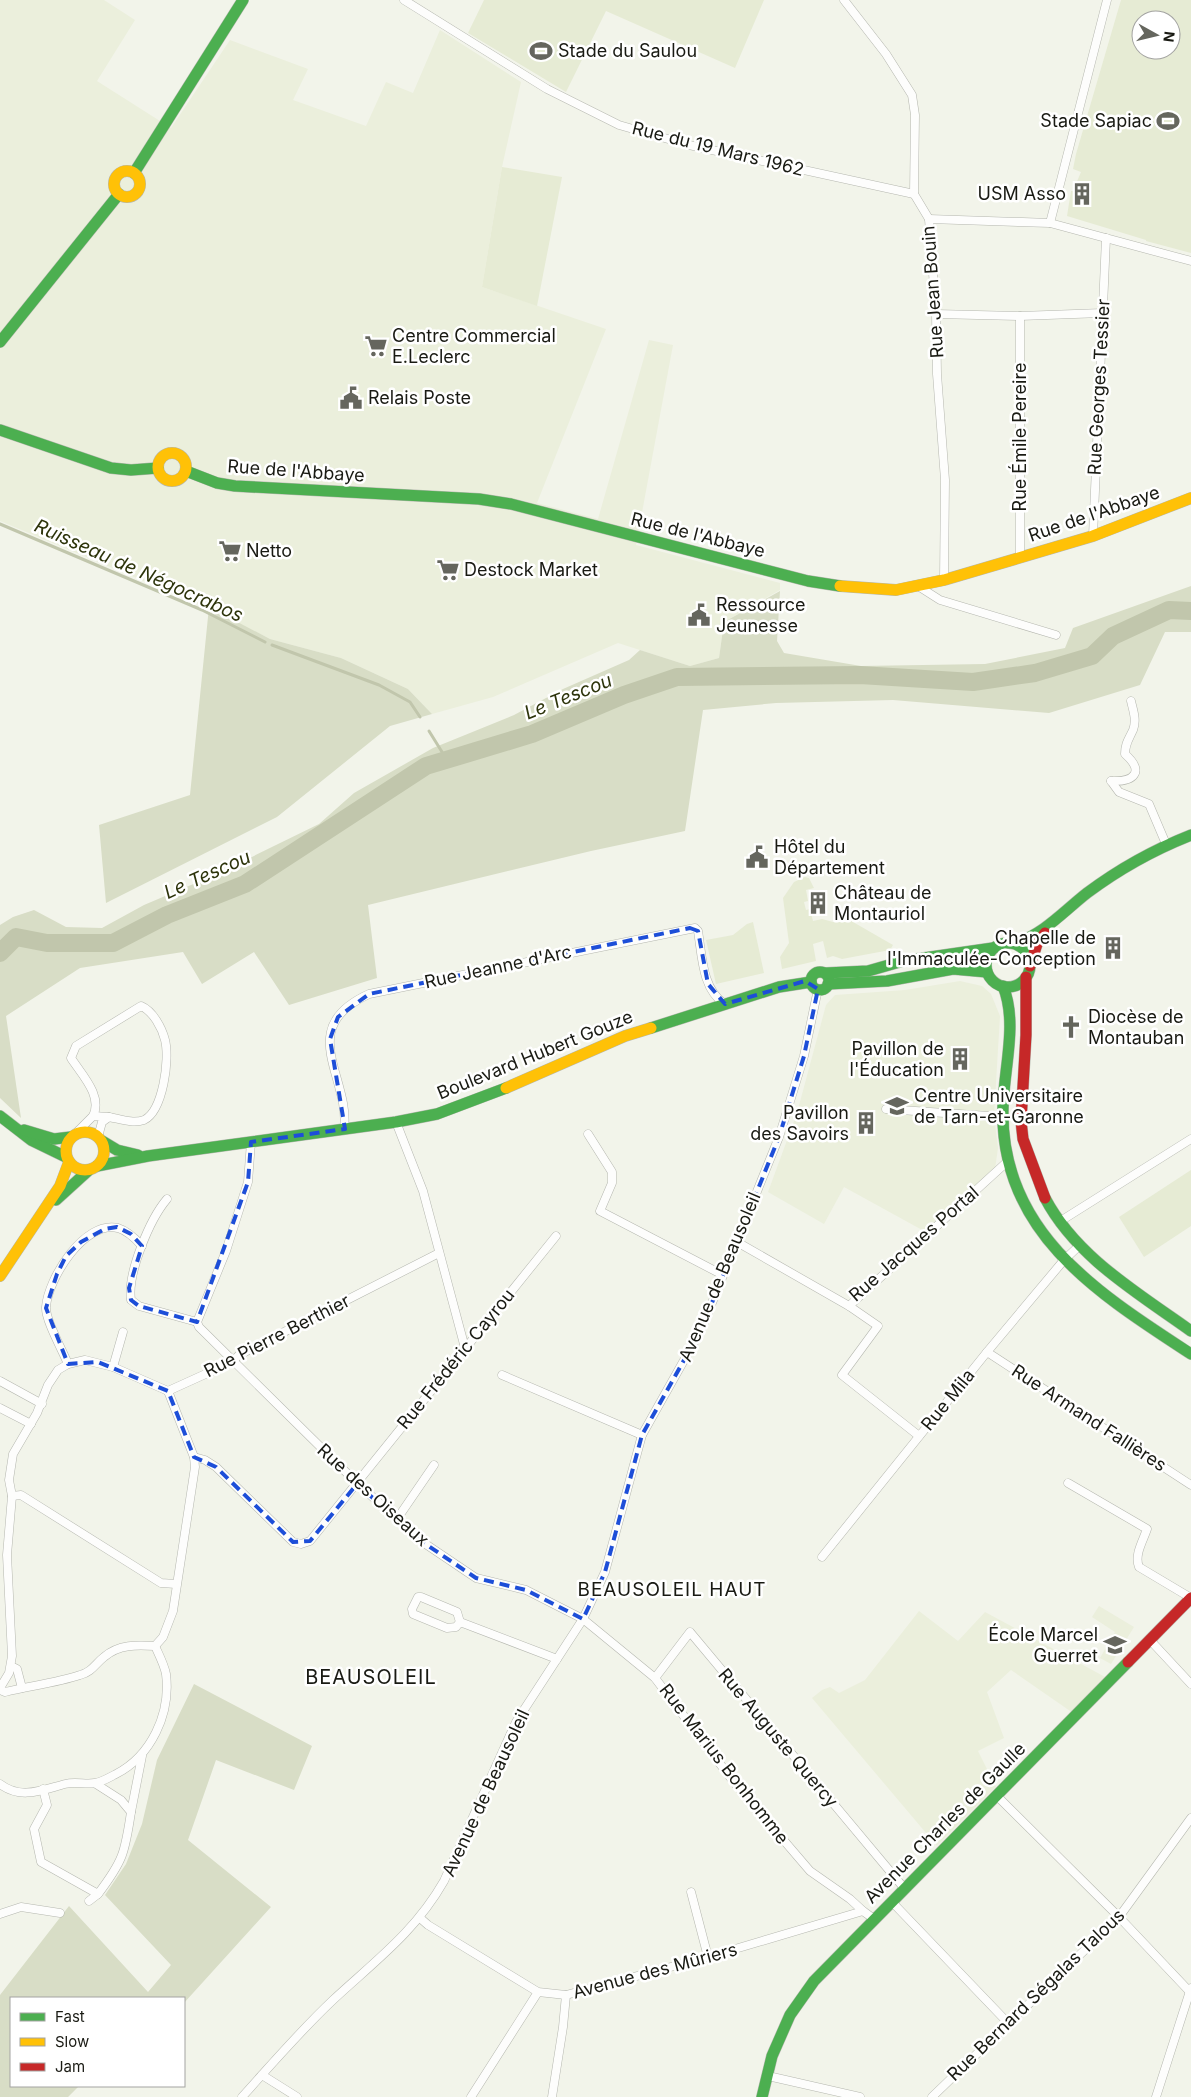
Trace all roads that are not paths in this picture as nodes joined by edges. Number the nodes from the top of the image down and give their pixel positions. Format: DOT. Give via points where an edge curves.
graph roads {
  1 [pos="243,0"];
  2 [pos="404,0"];
  3 [pos="844,0"];
  4 [pos="1107,0"];
  5 [pos="134,173"];
  6 [pos="120,194"];
  7 [pos="914,194"];
  8 [pos="929,219"];
  9 [pos="1050,223"];
  10 [pos="1106,238"];
  11 [pos="1191,261"];
  12 [pos="1102,313"];
  13 [pos="936,314"];
  14 [pos="1020,316"];
  15 [pos="12,325"];
  16 [pos="0,337"];
  17 [pos="0,342"];
  18 [pos="0,430"];
  19 [pos="158,468"];
  20 [pos="186,471"];
  21 [pos="1191,498"];
  22 [pos="1093,536"];
  23 [pos="1020,558"];
  24 [pos="944,580"];
  25 [pos="918,586"];
  26 [pos="1056,635"];
  27 [pos="1131,700"];
  28 [pos="1191,835"];
  29 [pos="1166,844"];
  30 [pos="1078,903"];
  31 [pos="1015,944"];
  32 [pos="993,948"];
  33 [pos="987,972"];
  34 [pos="1028,972"];
  35 [pos="821,982"];
  36 [pos="1003,986"];
  37 [pos="725,1004"];
  38 [pos="886,1109"];
  39 [pos="0,1116"];
  40 [pos="93,1116"];
  41 [pos="109,1117"];
  42 [pos="1003,1117"];
  43 [pos="396,1122"];
  44 [pos="10,1125"];
  45 [pos="344,1129"];
  46 [pos="588,1134"];
  47 [pos="74,1135"];
  48 [pos="100,1139"];
  49 [pos="1191,1139"];
  50 [pos="251,1142"];
  51 [pos="148,1156"];
  52 [pos="67,1159"];
  53 [pos="1008,1160"];
  54 [pos="93,1168"];
  55 [pos="168,1199"];
  56 [pos="42,1214"];
  57 [pos="1060,1222"];
  58 [pos="556,1236"];
  59 [pos="737,1242"];
  60 [pos="142,1246"];
  61 [pos="1079,1246"];
  62 [pos="439,1253"];
  63 [pos="1064,1260"];
  64 [pos="723,1275"];
  65 [pos="0,1276"];
  66 [pos="849,1306"];
  67 [pos="197,1322"];
  68 [pos="1191,1331"];
  69 [pos="123,1332"];
  70 [pos="465,1348"];
  71 [pos="986,1352"];
  72 [pos="1191,1354"];
  73 [pos="232,1362"];
  74 [pos="68,1364"];
  75 [pos="113,1367"];
  76 [pos="502,1375"];
  77 [pos="0,1381"];
  78 [pos="168,1391"];
  79 [pos="42,1404"];
  80 [pos="0,1408"];
  81 [pos="31,1424"];
  82 [pos="642,1435"];
  83 [pos="919,1436"];
  84 [pos="194,1457"];
  85 [pos="434,1465"];
  86 [pos="357,1483"];
  87 [pos="1068,1483"];
  88 [pos="1191,1485"];
  89 [pos="12,1496"];
  90 [pos="397,1519"];
  91 [pos="3,1554"];
  92 [pos="822,1557"];
  93 [pos="176,1584"];
  94 [pos="1191,1598"];
  95 [pos="583,1618"];
  96 [pos="460,1622"];
  97 [pos="1150,1640"];
  98 [pos="155,1646"];
  99 [pos="557,1659"];
  100 [pos="12,1666"];
  101 [pos="656,1678"];
  102 [pos="1191,1684"];
  103 [pos="22,1688"];
  104 [pos="0,1689"];
  105 [pos="142,1756"];
  106 [pos="0,1784"];
  107 [pos="96,1784"];
  108 [pos="43,1789"];
  109 [pos="997,1796"];
  110 [pos="131,1812"];
  111 [pos="1191,1818"];
  112 [pos="904,1888"];
  113 [pos="691,1892"];
  114 [pos="98,1894"];
  115 [pos="89,1901"];
  116 [pos="892,1902"];
  117 [pos="863,1911"];
  118 [pos="60,1913"];
  119 [pos="0,1914"];
  120 [pos="1119,1917"];
  121 [pos="420,1918"];
  122 [pos="874,1919"];
  123 [pos="708,1958"];
  124 [pos="1190,1990"];
  125 [pos="538,1992"];
  126 [pos="566,1995"];
  127 [pos="1008,2024"];
  128 [pos="262,2075"];
  129 [pos="768,2076"];
  130 [pos="242,2097"];
  131 [pos="297,2097"];
  132 [pos="471,2097"];
  133 [pos="552,2097"];
  134 [pos="762,2097"];
  135 [pos="860,2097"];
  136 [pos="932,2097"];
  137 [pos="1156,2097"];
  1 -- 5 [label="main road"];
  2 -- 7 [label="street, Rue du 19 Mars 1962" via="547,89 619,125 690,145"];
  3 -- 7 [label="street" via="886,54 912,95 916,115"];
  4 -- 9 [label="street"];
  5 -- 6 [label="main road" via="126,171 117,177 114,184"];
  5 -- 6 [label="main road" via="139,180 137,191 127,197"];
  6 -- 15 [label="main road"];
  7 -- 8 [label="street, Rue Jean Bouin"];
  8 -- 9 [label="street"];
  8 -- 13 [label="street, Rue Jean Bouin"];
  9 -- 10 [label="street"];
  10 -- 11 [label="street"];
  10 -- 12 [label="street, Rue Georges Tessier"];
  12 -- 14 [label="street"];
  12 -- 22 [label="street, Rue Georges Tessier"];
  13 -- 14 [label="street"];
  13 -- 24 [label="street, Rue Jean Bouin" via="945,472"];
  14 -- 23 [label="street, Rue Émile Pereire"];
  15 -- 16 [label="main road"];
  15 -- 17 [label="main road"];
  18 -- 19 [label="main road" via="111,468"];
  19 -- 20 [label="main road" via="161,476 172,482 179,480"];
  19 -- 20 [label="main road" via="162,457 174,453 184,459"];
  20 -- 25 [label="main road, Rue de l'Abbaye" via="235,486 479,499 511,504 808,581 870,590"];
  21 -- 22 [label="main road, Rue de l'Abbaye"];
  22 -- 23 [label="main road, Rue de l'Abbaye"];
  23 -- 24 [label="main road, Rue de l'Abbaye"];
  24 -- 25 [label="main road, Rue de l'Abbaye"];
  25 -- 26 [label="street" via="940,600"];
  27 -- 29 [label="street" via="1134,728 1126,740 1125,754 1135,764 1136,771 1124,782 1111,781 1119,792 1149,804"];
  28 -- 29 [label="main road"];
  29 -- 30 [label="main road" via="1120,869"];
  30 -- 31 [label="main road" via="1032,938"];
  30 -- 34 [label="main road" via="1039,939"];
  31 -- 32 [label="main road" via="1004,943"];
  31 -- 34 [label="main road" via="1028,955"];
  32 -- 33 [label="main road" via="987,959"];
  32 -- 35 [label="main road, Boulevard Hubert Gouze" via="902,961"];
  33 -- 35 [label="main road, Boulevard Hubert Gouze" via="968,968 887,981"];
  33 -- 36 [label="main road"];
  34 -- 36 [label="main road" via="1020,983"];
  34 -- 57 [label="main road" via="1021,1100 1023,1139 1045,1199"];
  35 -- 37 [label="main road, Boulevard Hubert Gouze" via="779,987"];
  35 -- 59 [label="street, Avenue de Beausoleil" via="786,1117"];
  36 -- 42 [label="main road" via="1008,994 1010,1012"];
  37 -- 43 [label="main road, Boulevard Hubert Gouze" via="625,1036 478,1100 438,1114"];
  37 -- 45 [label="street, Rue Jeanne d'Arc" via="714,996 708,984 698,931 694,928 369,994 352,1003 338,1017 330,1039 332,1066 345,1115"];
  38 -- 42 [label="street"];
  39 -- 44 [label="main road"];
  40 -- 41 [label="street"];
  40 -- 41 [label="street" via="97,1102 71,1058 76,1046 141,1006 150,1013 166,1042 161,1095 155,1110 145,1119"];
  40 -- 47 [label="street"];
  41 -- 48 [label="street" via="102,1122"];
  42 -- 53 [label="main road"];
  43 -- 45 [label="main road, Boulevard Hubert Gouze"];
  43 -- 62 [label="street" via="423,1191"];
  44 -- 47 [label="main road" via="48,1138"];
  44 -- 52 [label="main road"];
  45 -- 50 [label="main road, Boulevard Hubert Gouze"];
  46 -- 64 [label="street" via="612,1172 612,1183 600,1211"];
  47 -- 48 [label="main road" via="88,1132"];
  47 -- 52 [label="main road" via="66,1146"];
  48 -- 51 [label="main road, Boulevard Hubert Gouze" via="117,1150"];
  48 -- 54 [label="main road" via="103,1157"];
  49 -- 57 [label="street"];
  50 -- 51 [label="main road, Boulevard Hubert Gouze"];
  50 -- 67 [label="street" via="248,1182 226,1251"];
  51 -- 54 [label="main road, Boulevard Hubert Gouze"];
  52 -- 54 [label="main road" via="77,1169"];
  52 -- 56 [label="main road" via="65,1177"];
  53 -- 63 [label="main road" via="1016,1186"];
  53 -- 66 [label="street, Rue Jacques Portal"];
  54 -- 56 [label="main road"];
  55 -- 60 [label="street" via="156,1212"];
  56 -- 65 [label="main road"];
  57 -- 61 [label="main road"];
  58 -- 70 [label="street, Rue Frédéric Cayrou"];
  59 -- 64 [label="street, Avenue de Beausoleil"];
  59 -- 66 [label="street, Rue Jacques Portal"];
  60 -- 67 [label="street" via="129,1288 131,1300 139,1306"];
  60 -- 74 [label="street" via="131,1234 116,1228 105,1229 66,1256 46,1308"];
  61 -- 63 [label="street, Rue Mila"];
  61 -- 68 [label="main road"];
  62 -- 70 [label="street"];
  62 -- 73 [label="street, Rue Pierre Berthier" via="239,1355"];
  63 -- 71 [label="street, Rue Mila"];
  63 -- 72 [label="main road" via="1115,1303"];
  64 -- 82 [label="street, Avenue de Beausoleil" via="701,1330"];
  66 -- 83 [label="street" via="878,1326 842,1375"];
  67 -- 73 [label="street, Rue des Oiseaux"];
  69 -- 75 [label="street"];
  70 -- 86 [label="street, Rue Frédéric Cayrou"];
  71 -- 83 [label="street, Rue Mila"];
  71 -- 88 [label="street, Rue Armand Fallières"];
  73 -- 78 [label="street, Rue Pierre Berthier"];
  73 -- 86 [label="street, Rue des Oiseaux"];
  74 -- 75 [label="street" via="85,1360"];
  74 -- 79 [label="street" via="58,1370 48,1385"];
  75 -- 78 [label="street"];
  76 -- 82 [label="street"];
  77 -- 79 [label="street"];
  78 -- 84 [label="street"];
  79 -- 81 [label="street"];
  80 -- 81 [label="street"];
  81 -- 89 [label="street" via="13,1454 9,1480"];
  82 -- 95 [label="street, Avenue de Beausoleil" via="605,1572"];
  83 -- 92 [label="street, Rue Mila"];
  84 -- 86 [label="street, Rue Frédéric Cayrou" via="216,1467 293,1542 301,1544 310,1541"];
  84 -- 93 [label="street"];
  85 -- 90 [label="street"];
  86 -- 90 [label="street, Rue des Oiseaux"];
  87 -- 94 [label="street" via="1147,1530 1138,1553 1139,1567"];
  89 -- 91 [label="street"];
  89 -- 93 [label="street" via="21,1494 161,1583"];
  90 -- 95 [label="street, Rue des Oiseaux" via="424,1543 476,1578 526,1590"];
  91 -- 100 [label="street"];
  93 -- 98 [label="street" via="173,1611 163,1637"];
  94 -- 97 [label="main road, Avenue Charles de Gaulle"];
  95 -- 99 [label="street, Avenue de Beausoleil"];
  95 -- 101 [label="street, Rue Marius Bonhomme"];
  96 -- 96 [label="street" via="457,1612 421,1597 412,1609 414,1614 447,1628 456,1627"];
  96 -- 99 [label="street"];
  97 -- 102 [label="street"];
  97 -- 109 [label="main road, Avenue Charles de Gaulle"];
  98 -- 103 [label="street" via="138,1645 113,1650 88,1672"];
  98 -- 105 [label="street" via="166,1676 165,1699 155,1736"];
  99 -- 121 [label="street, Avenue de Beausoleil" via="516,1722 444,1881"];
  100 -- 103 [label="street" via="17,1669"];
  100 -- 104 [label="street"];
  101 -- 112 [label="street, Rue Auguste Quercy" via="690,1632"];
  101 -- 117 [label="street, Rue Marius Bonhomme" via="732,1781 810,1871"];
  103 -- 104 [label="street" via="5,1692"];
  105 -- 107 [label="street"];
  105 -- 110 [label="street"];
  106 -- 108 [label="street" via="16,1793"];
  107 -- 108 [label="street" via="75,1781"];
  107 -- 110 [label="street" via="122,1800"];
  108 -- 114 [label="street" via="47,1805 34,1829 41,1862"];
  109 -- 112 [label="main road, Avenue Charles de Gaulle"];
  109 -- 120 [label="street"];
  110 -- 114 [label="street" via="125,1850 118,1867"];
  111 -- 120 [label="street, Rue Bernard Ségalas Talous"];
  112 -- 116 [label="main road, Avenue Charles de Gaulle"];
  113 -- 123 [label="street"];
  114 -- 115 [label="street"];
  116 -- 122 [label="main road, Avenue Charles de Gaulle"];
  116 -- 127 [label="street"];
  117 -- 122 [label="street"];
  117 -- 123 [label="street, Avenue des Mûriers"];
  118 -- 119 [label="street" via="21,1906"];
  120 -- 124 [label="street"];
  120 -- 127 [label="street, Rue Bernard Ségalas Talous"];
  121 -- 125 [label="street, Avenue des Mûriers"];
  121 -- 128 [label="street, Avenue de Beausoleil" via="391,1949 332,2001"];
  122 -- 129 [label="main road, Avenue Charles de Gaulle" via="814,1980 790,2015 772,2056"];
  123 -- 126 [label="street, Avenue des Mûriers"];
  124 -- 137 [label="street"];
  125 -- 126 [label="street, Avenue des Mûriers"];
  125 -- 132 [label="street"];
  126 -- 133 [label="street"];
  127 -- 136 [label="street, Rue Bernard Ségalas Talous"];
  128 -- 130 [label="street, Avenue de Beausoleil"];
  128 -- 131 [label="street"];
  129 -- 134 [label="main road, Avenue Charles de Gaulle"];
  129 -- 135 [label="street"];
}
